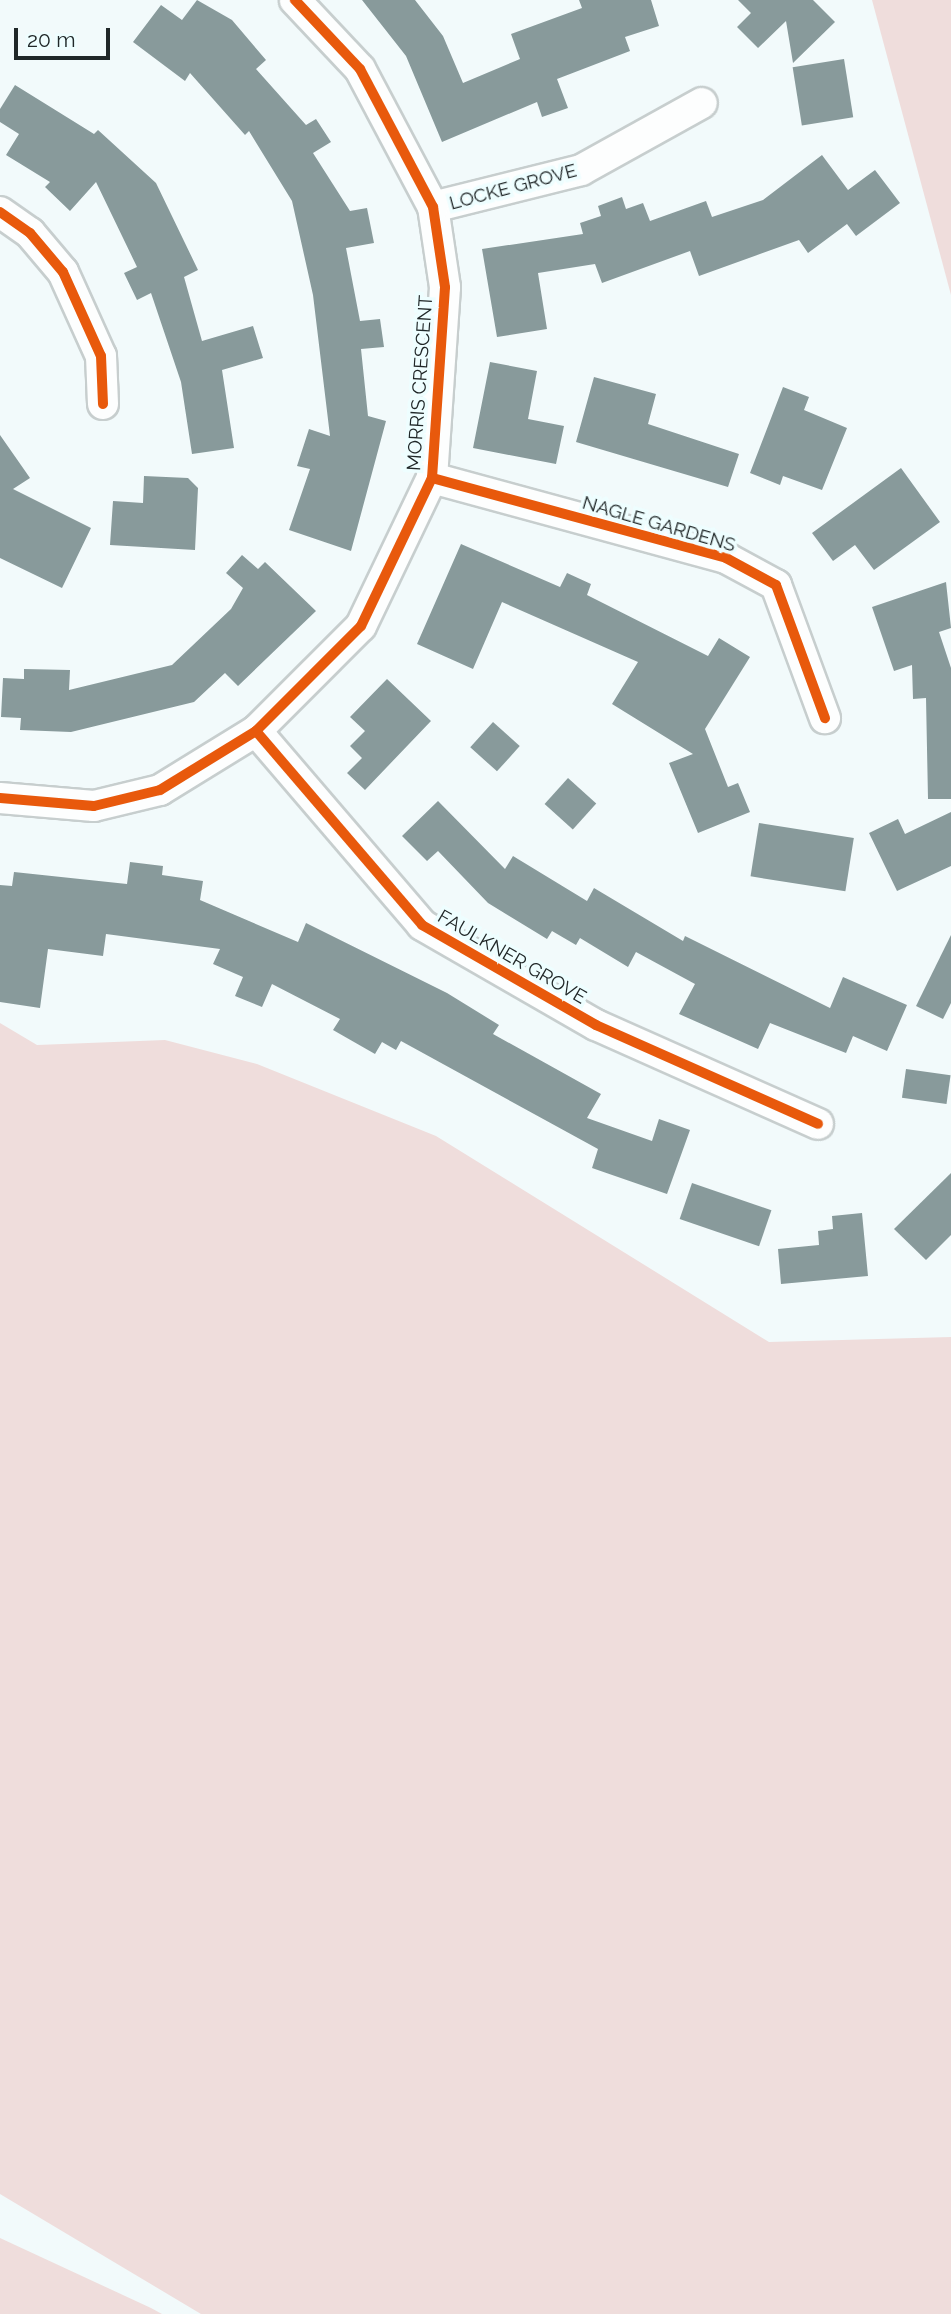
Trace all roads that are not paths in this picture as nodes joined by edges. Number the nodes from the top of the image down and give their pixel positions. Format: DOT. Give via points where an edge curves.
graph roads {
  1 [pos="295,0"];
  2 [pos="702,103"];
  3 [pos="433,207"];
  4 [pos="0,212"];
  5 [pos="103,404"];
  6 [pos="432,478"];
  7 [pos="825,719"];
  8 [pos="256,731"];
  9 [pos="0,798"];
  10 [pos="818,1124"];
  1 -- 3 [label="street, MORRIS CRESCENT" via="360,69"];
  2 -- 3 [label="street, LOCKE GROVE" via="581,170"];
  3 -- 6 [label="street, MORRIS CRESCENT" via="446,287"];
  4 -- 5 [label="street" via="30,233 63,272 101,356"];
  6 -- 7 [label="street, NAGLE GARDENS" via="726,558 776,585"];
  6 -- 8 [label="street, MORRIS CRESCENT" via="361,626"];
  8 -- 9 [label="street, MORRIS CRESCENT" via="160,790 94,806"];
  8 -- 10 [label="street, FAULKNER GROVE" via="422,925 596,1024"];
}
